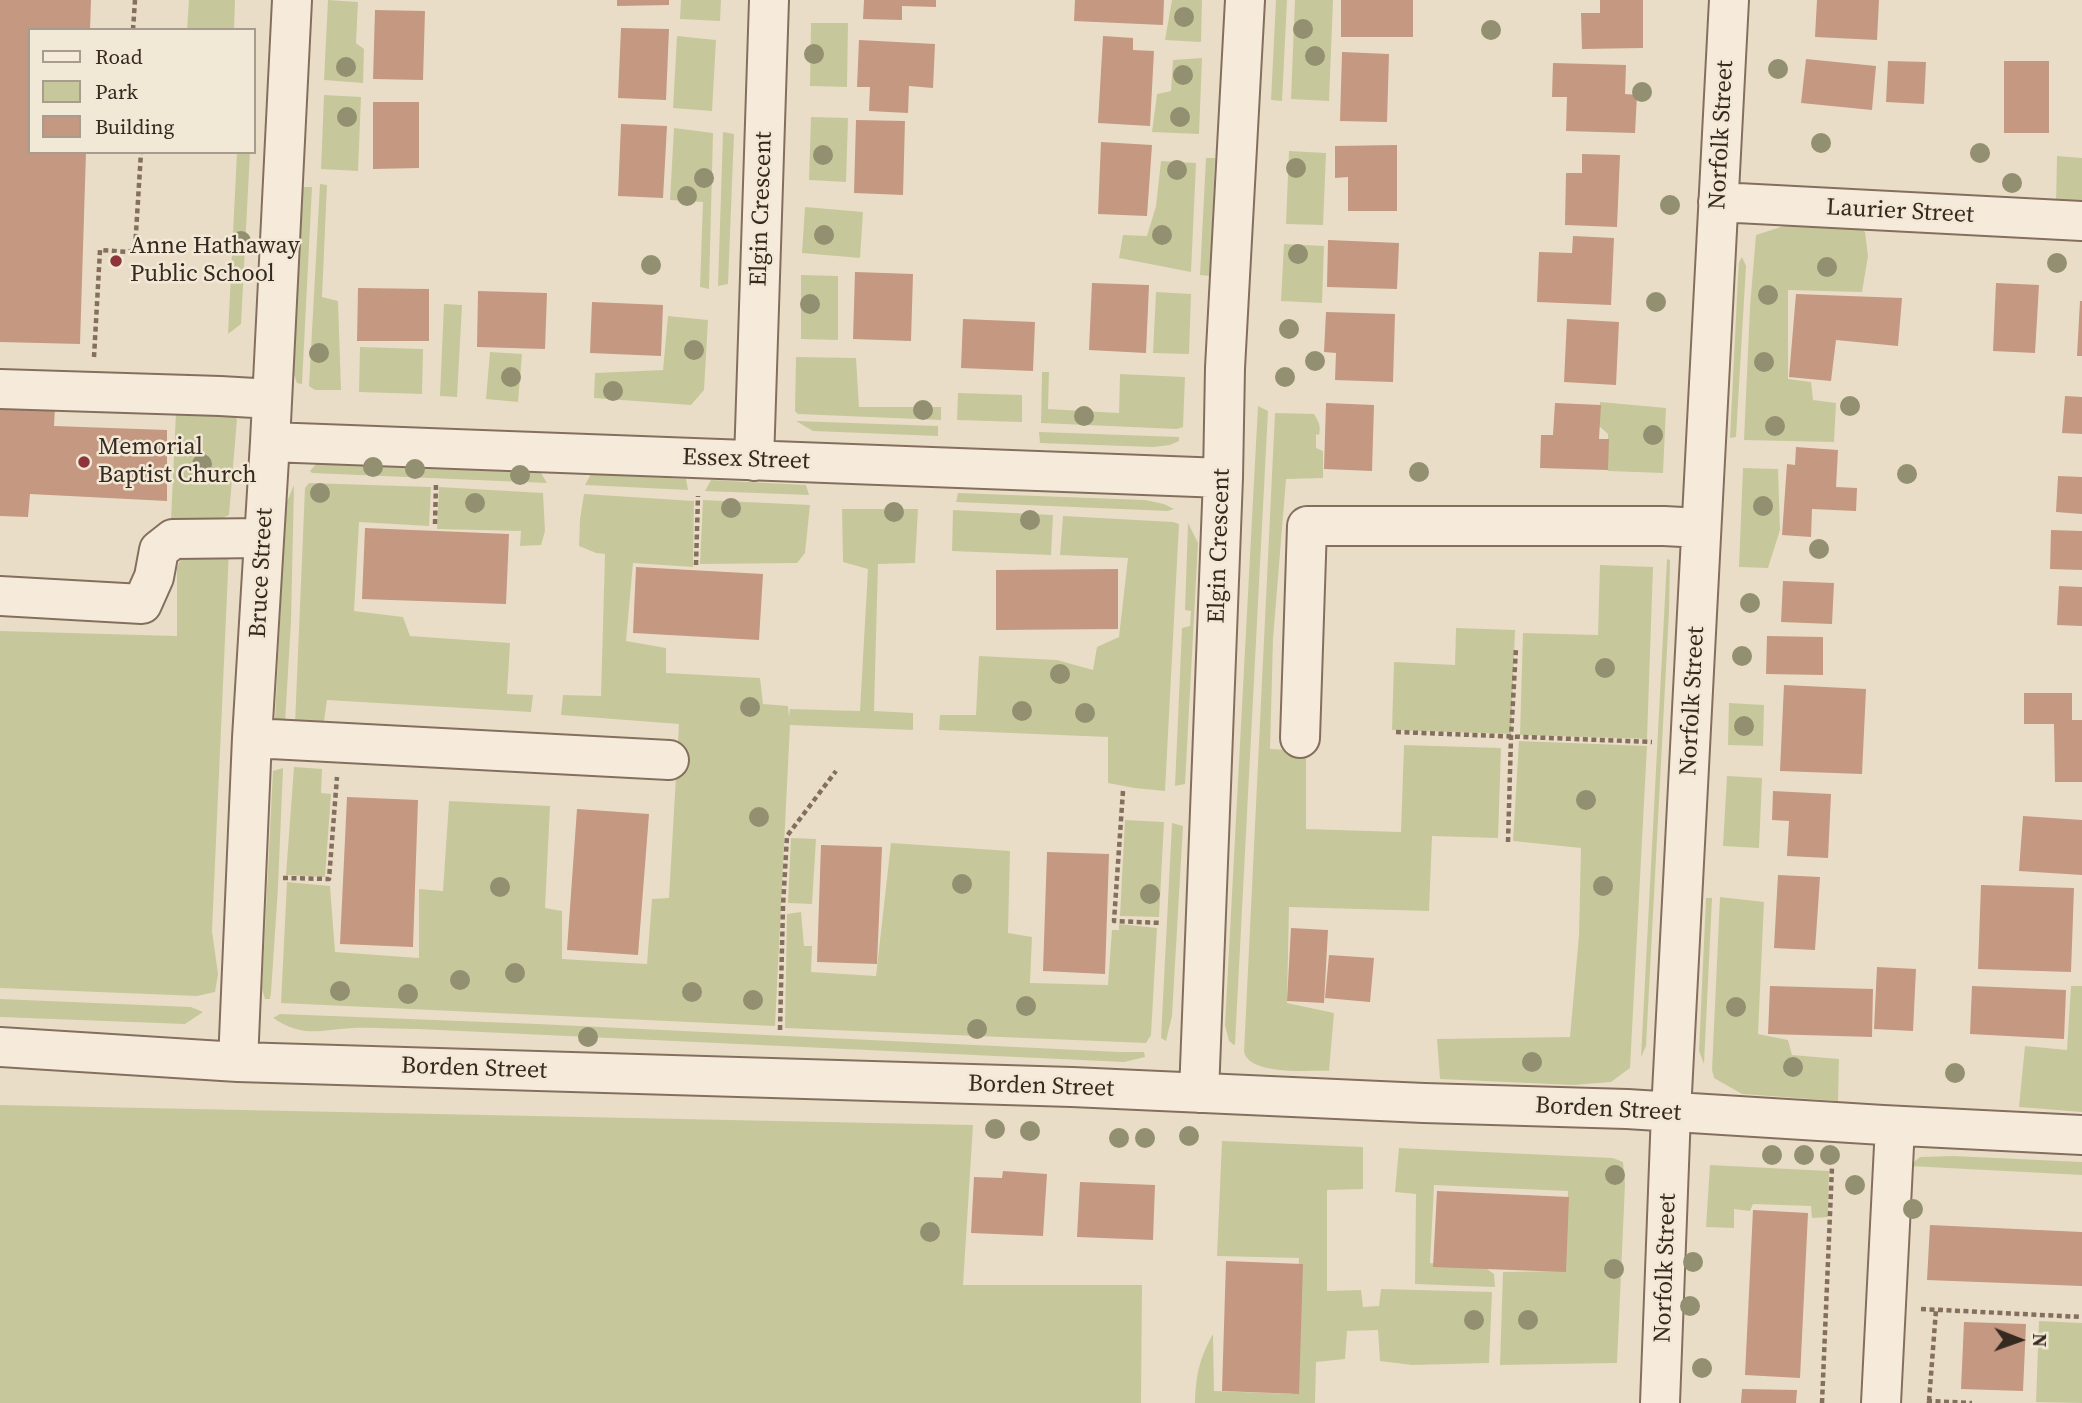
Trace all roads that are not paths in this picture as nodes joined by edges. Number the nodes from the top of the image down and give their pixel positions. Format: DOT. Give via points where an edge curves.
graph roads {
  1 [pos="292,0"];
  2 [pos="769,0"];
  3 [pos="1245,0"];
  4 [pos="1729,0"];
  5 [pos="1718,202"];
  6 [pos="2082,222"];
  7 [pos="0,389"];
  8 [pos="272,399"];
  9 [pos="270,442"];
  10 [pos="754,461"];
  11 [pos="1223,478"];
  12 [pos="1701,528"];
  13 [pos="264,538"];
  14 [pos="0,596"];
  15 [pos="252,738"];
  16 [pos="1300,738"];
  17 [pos="669,760"];
  18 [pos="0,1047"];
  19 [pos="238,1062"];
  20 [pos="1199,1093"];
  21 [pos="1671,1112"];
  22 [pos="1895,1126"];
  23 [pos="2082,1135"];
  24 [pos="1660,1403"];
  25 [pos="1881,1403"];
  1 -- 8 [label="street, Bruce Street"];
  2 -- 10 [label="street, Elgin Crescent"];
  3 -- 11 [label="street, Elgin Crescent"];
  4 -- 5 [label="street, Norfolk Street"];
  5 -- 6 [label="street, Laurier Street"];
  5 -- 12 [label="street, Norfolk Street"];
  7 -- 8 [label="street"];
  8 -- 9 [label="street, Bruce Street"];
  9 -- 10 [label="street, Essex Street"];
  9 -- 13 [label="street, Bruce Street"];
  10 -- 11 [label="street, Essex Street"];
  11 -- 20 [label="street, Elgin Crescent"];
  12 -- 16 [label="street" via="1307,526"];
  12 -- 21 [label="street, Norfolk Street"];
  13 -- 14 [label="street" via="173,539 159,550 142,604"];
  13 -- 15 [label="street, Bruce Street"];
  15 -- 17 [label="street"];
  15 -- 19 [label="street, Bruce Street"];
  18 -- 19 [label="street, Borden Street"];
  19 -- 20 [label="street, Borden Street"];
  20 -- 21 [label="street, Borden Street"];
  21 -- 22 [label="street, Borden Street"];
  21 -- 24 [label="street, Norfolk Street"];
  22 -- 23 [label="street, Borden Street"];
  22 -- 25 [label="street"];
}
